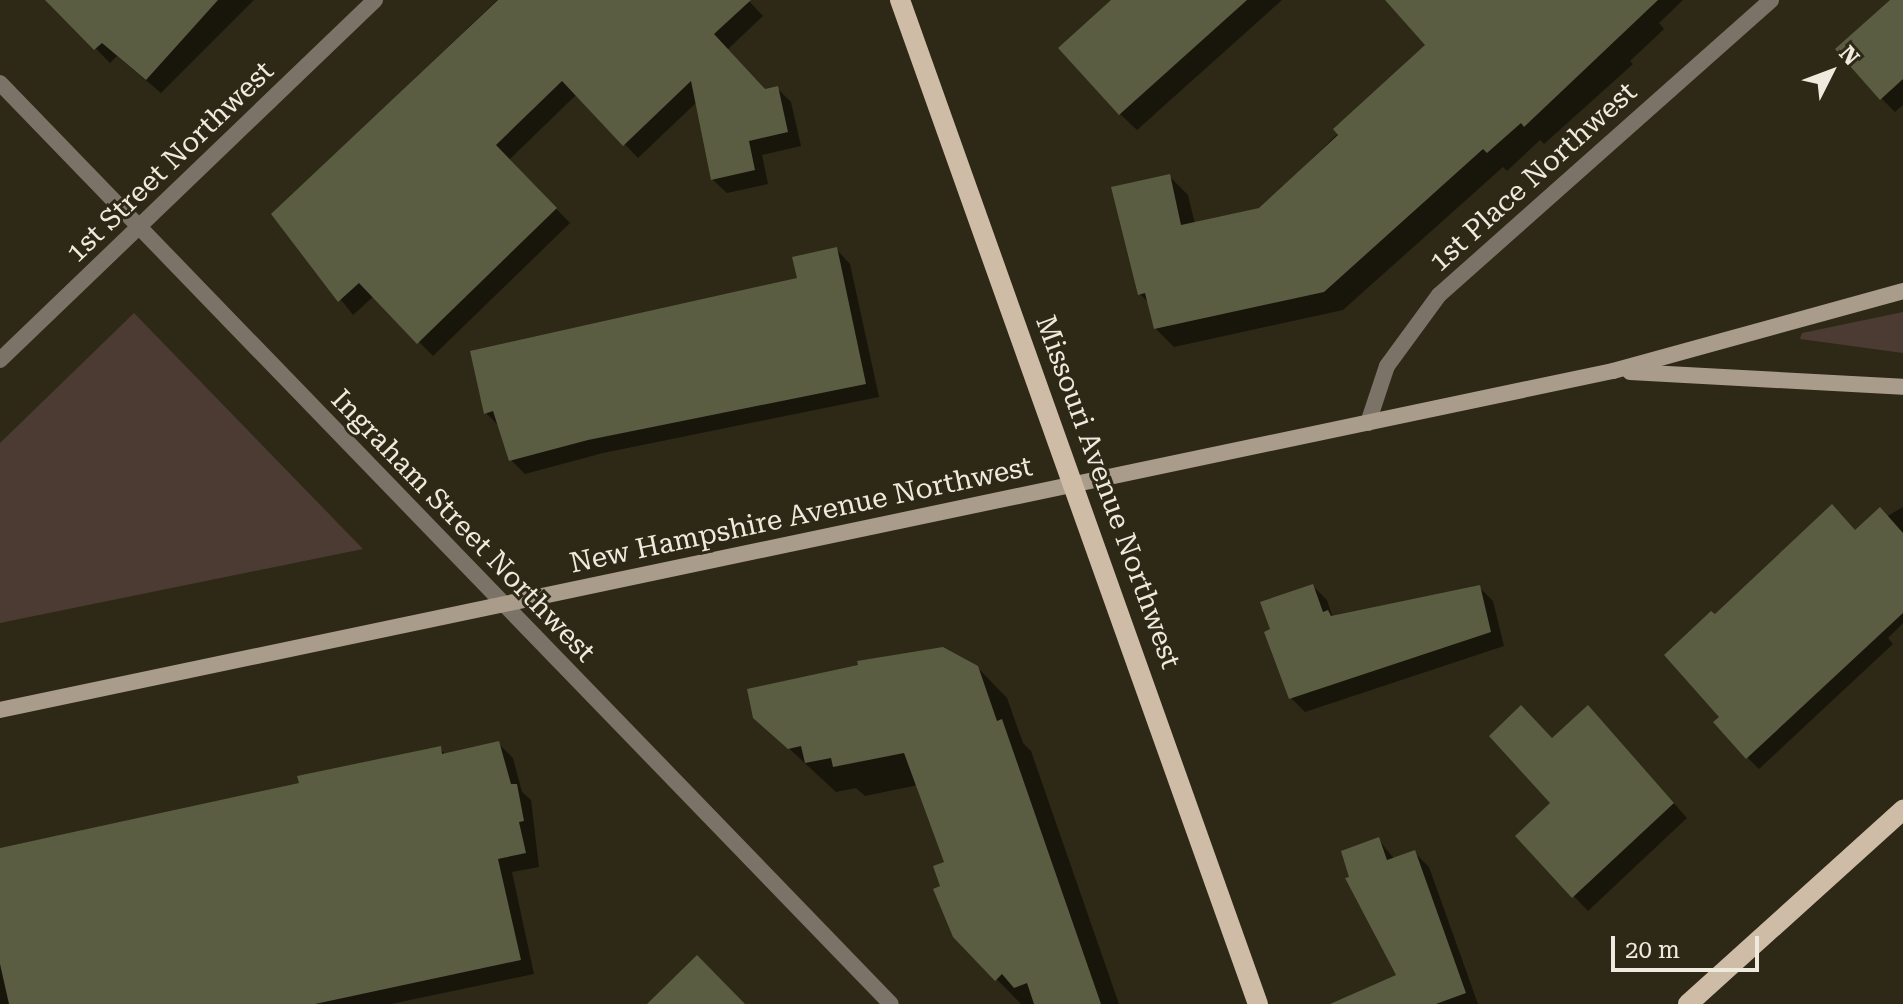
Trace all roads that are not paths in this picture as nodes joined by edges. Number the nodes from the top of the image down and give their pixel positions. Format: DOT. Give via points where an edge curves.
graph roads {
  1 [pos="375,0"];
  2 [pos="900,0"];
  3 [pos="1771,0"];
  4 [pos="0,83"];
  5 [pos="139,228"];
  6 [pos="1903,291"];
  7 [pos="0,360"];
  8 [pos="1613,371"];
  9 [pos="1903,387"];
  10 [pos="1368,423"];
  11 [pos="1076,482"];
  12 [pos="504,604"];
  13 [pos="0,710"];
  14 [pos="1903,810"];
  15 [pos="891,1004"];
  16 [pos="1258,1004"];
  17 [pos="1688,1004"];
  1 -- 5 [label="street, 1st Street Northwest"];
  2 -- 11 [label="main road, Missouri Avenue Northwest"];
  3 -- 10 [label="street, 1st Place Northwest" via="1439,295 1387,366"];
  4 -- 5 [label="street, Ingraham Street Northwest"];
  5 -- 7 [label="street, 1st Street Northwest"];
  5 -- 12 [label="street, Ingraham Street Northwest"];
  6 -- 8 [label="main road, New Hampshire Avenue Northwest"];
  8 -- 9 [label="main road, New Hampshire Avenue Northwest"];
  8 -- 10 [label="main road, New Hampshire Avenue Northwest"];
  10 -- 11 [label="main road, New Hampshire Avenue Northwest"];
  11 -- 12 [label="main road, New Hampshire Avenue Northwest"];
  11 -- 16 [label="main road, Missouri Avenue Northwest"];
  12 -- 13 [label="main road, New Hampshire Avenue Northwest"];
  12 -- 15 [label="street, Ingraham Street Northwest"];
  14 -- 17 [label="main road"];
}
